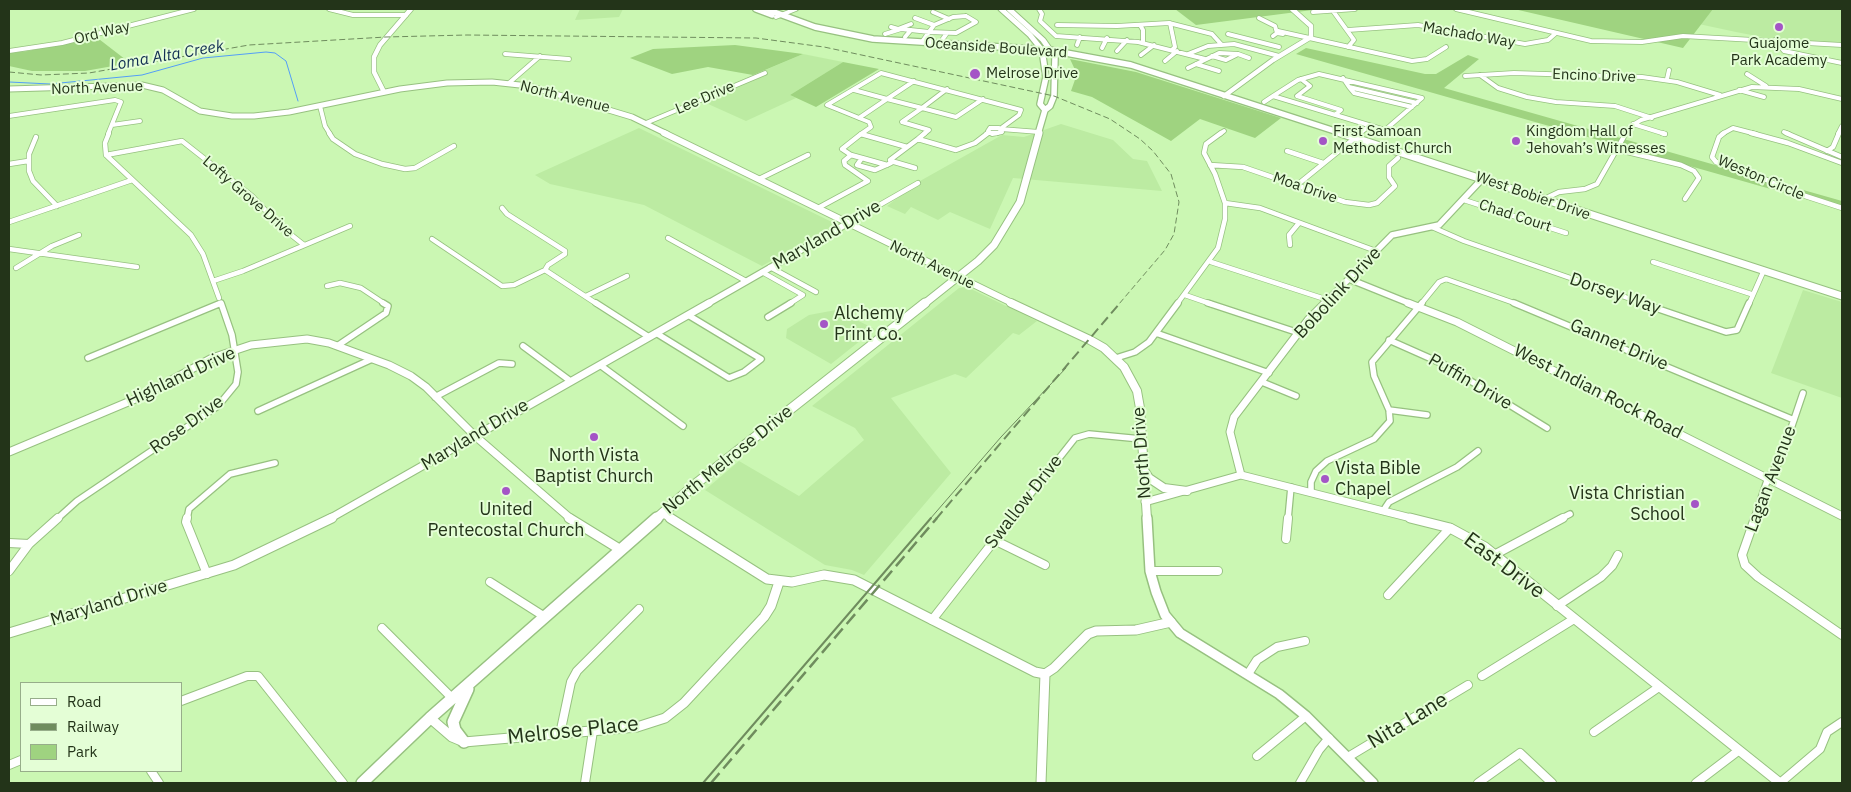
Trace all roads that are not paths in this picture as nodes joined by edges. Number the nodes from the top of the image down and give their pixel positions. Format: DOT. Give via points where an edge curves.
graph roads {
  1 [pos="194,9"];
  2 [pos="329,9"];
  3 [pos="411,9"];
  4 [pos="756,9"];
  5 [pos="766,9"];
  6 [pos="796,9"];
  7 [pos="959,9"];
  8 [pos="1001,9"];
  9 [pos="1009,9"];
  10 [pos="1039,9"];
  11 [pos="1290,9"];
  12 [pos="1355,9"];
  13 [pos="1456,9"];
  14 [pos="1333,11"];
  15 [pos="933,12"];
  16 [pos="1313,12"];
  17 [pos="406,14"];
  18 [pos="779,16"];
  19 [pos="966,16"];
  20 [pos="915,18"];
  21 [pos="1260,18"];
  22 [pos="949,19"];
  23 [pos="1170,23"];
  24 [pos="911,24"];
  25 [pos="934,25"];
  26 [pos="1057,25"];
  27 [pos="1140,25"];
  28 [pos="1085,26"];
  29 [pos="1113,26"];
  30 [pos="891,27"];
  31 [pos="898,29"];
  32 [pos="911,30"];
  33 [pos="1348,30"];
  34 [pos="929,32"];
  35 [pos="1278,32"];
  36 [pos="946,33"];
  37 [pos="1556,33"];
  38 [pos="884,34"];
  39 [pos="1228,34"];
  40 [pos="1114,35"];
  41 [pos="1273,36"];
  42 [pos="1080,37"];
  43 [pos="1085,37"];
  44 [pos="905,38"];
  45 [pos="1107,38"];
  46 [pos="1309,39"];
  47 [pos="942,40"];
  48 [pos="1127,40"];
  49 [pos="1252,40"];
  50 [pos="1775,40"];
  51 [pos="922,42"];
  52 [pos="1143,43"];
  53 [pos="1221,44"];
  54 [pos="1842,44"];
  55 [pos="914,45"];
  56 [pos="956,45"];
  57 [pos="1077,45"];
  58 [pos="1154,46"];
  59 [pos="1244,46"];
  60 [pos="1279,47"];
  61 [pos="1348,47"];
  62 [pos="1446,47"];
  63 [pos="1102,48"];
  64 [pos="1050,50"];
  65 [pos="1172,50"];
  66 [pos="1117,51"];
  67 [pos="1178,51"];
  68 [pos="9,52"];
  69 [pos="1043,53"];
  70 [pos="505,54"];
  71 [pos="1188,54"];
  72 [pos="1238,54"];
  73 [pos="1141,55"];
  74 [pos="540,56"];
  75 [pos="1055,56"];
  76 [pos="1212,56"];
  77 [pos="1279,56"];
  78 [pos="1249,58"];
  79 [pos="569,59"];
  80 [pos="1205,59"];
  81 [pos="1165,61"];
  82 [pos="1842,63"];
  83 [pos="1196,64"];
  84 [pos="1188,68"];
  85 [pos="1669,70"];
  86 [pos="1219,71"];
  87 [pos="764,73"];
  88 [pos="1747,74"];
  89 [pos="1480,75"];
  90 [pos="1465,76"];
  91 [pos="1342,78"];
  92 [pos="1302,79"];
  93 [pos="1667,79"];
  94 [pos="914,81"];
  95 [pos="509,83"];
  96 [pos="1766,86"];
  97 [pos="1349,87"];
  98 [pos="9,88"];
  99 [pos="947,89"];
  100 [pos="854,90"];
  101 [pos="1739,90"];
  102 [pos="384,92"];
  103 [pos="1720,95"];
  104 [pos="1224,96"];
  105 [pos="1273,96"];
  106 [pos="1764,97"];
  107 [pos="887,99"];
  108 [pos="983,99"];
  109 [pos="1842,99"];
  110 [pos="1264,102"];
  111 [pos="1417,103"];
  112 [pos="320,106"];
  113 [pos="1412,107"];
  114 [pos="922,108"];
  115 [pos="1045,110"];
  116 [pos="1334,115"];
  117 [pos="9,116"];
  118 [pos="859,118"];
  119 [pos="1652,118"];
  120 [pos="140,121"];
  121 [pos="646,123"];
  122 [pos="1634,124"];
  123 [pos="112,125"];
  124 [pos="1369,126"];
  125 [pos="1842,126"];
  126 [pos="1001,130"];
  127 [pos="1224,131"];
  128 [pos="1784,132"];
  129 [pos="861,134"];
  130 [pos="1038,134"];
  131 [pos="1665,134"];
  132 [pos="36,137"];
  133 [pos="1354,137"];
  134 [pos="918,139"];
  135 [pos="454,146"];
  136 [pos="907,147"];
  137 [pos="1615,149"];
  138 [pos="1287,150"];
  139 [pos="1827,151"];
  140 [pos="106,155"];
  141 [pos="808,155"];
  142 [pos="851,156"];
  143 [pos="1842,157"];
  144 [pos="862,158"];
  145 [pos="1398,158"];
  146 [pos="28,160"];
  147 [pos="889,163"];
  148 [pos="1842,163"];
  149 [pos="9,164"];
  150 [pos="1322,164"];
  151 [pos="1210,165"];
  152 [pos="916,168"];
  153 [pos="1483,178"];
  154 [pos="759,179"];
  155 [pos="132,180"];
  156 [pos="918,183"];
  157 [pos="1297,185"];
  158 [pos="1685,199"];
  159 [pos="1464,200"];
  160 [pos="1542,200"];
  161 [pos="1225,203"];
  162 [pos="57,206"];
  163 [pos="502,208"];
  164 [pos="818,208"];
  165 [pos="1842,208"];
  166 [pos="9,222"];
  167 [pos="848,223"];
  168 [pos="1300,223"];
  169 [pos="350,226"];
  170 [pos="1432,226"];
  171 [pos="1566,233"];
  172 [pos="79,234"];
  173 [pos="668,238"];
  174 [pos="432,239"];
  175 [pos="304,245"];
  176 [pos="1290,245"];
  177 [pos="9,249"];
  178 [pos="1376,251"];
  179 [pos="39,254"];
  180 [pos="1211,262"];
  181 [pos="1653,262"];
  182 [pos="137,267"];
  183 [pos="770,267"];
  184 [pos="16,268"];
  185 [pos="545,270"];
  186 [pos="1764,270"];
  187 [pos="762,272"];
  188 [pos="627,276"];
  189 [pos="957,277"];
  190 [pos="1349,279"];
  191 [pos="213,281"];
  192 [pos="746,281"];
  193 [pos="327,286"];
  194 [pos="816,292"];
  195 [pos="1751,294"];
  196 [pos="1185,295"];
  197 [pos="586,296"];
  198 [pos="1842,296"];
  199 [pos="220,298"];
  200 [pos="1328,300"];
  201 [pos="1418,306"];
  202 [pos="688,316"];
  203 [pos="768,317"];
  204 [pos="1053,323"];
  205 [pos="656,333"];
  206 [pos="1156,333"];
  207 [pos="1299,333"];
  208 [pos="649,338"];
  209 [pos="1389,340"];
  210 [pos="337,346"];
  211 [pos="523,346"];
  212 [pos="235,350"];
  213 [pos="88,358"];
  214 [pos="1116,358"];
  215 [pos="372,359"];
  216 [pos="512,364"];
  217 [pos="600,365"];
  218 [pos="1269,373"];
  219 [pos="570,380"];
  220 [pos="1262,382"];
  221 [pos="1803,393"];
  222 [pos="1296,396"];
  223 [pos="435,397"];
  224 [pos="1389,410"];
  225 [pos="258,411"];
  226 [pos="1427,415"];
  227 [pos="1794,420"];
  228 [pos="682,426"];
  229 [pos="1548,428"];
  230 [pos="474,435"];
  231 [pos="1141,439"];
  232 [pos="9,452"];
  233 [pos="1478,452"];
  234 [pos="275,463"];
  235 [pos="1143,469"];
  236 [pos="1242,475"];
  237 [pos="1768,478"];
  238 [pos="1291,487"];
  239 [pos="1187,491"];
  240 [pos="1311,492"];
  241 [pos="1145,502"];
  242 [pos="1383,511"];
  243 [pos="662,513"];
  244 [pos="1570,514"];
  245 [pos="1842,516"];
  246 [pos="1450,528"];
  247 [pos="1286,539"];
  248 [pos="994,540"];
  249 [pos="9,543"];
  250 [pos="30,544"];
  251 [pos="621,550"];
  252 [pos="1494,555"];
  253 [pos="1618,555"];
  254 [pos="1045,565"];
  255 [pos="9,571"];
  256 [pos="1150,571"];
  257 [pos="1218,571"];
  258 [pos="207,574"];
  259 [pos="490,582"];
  260 [pos="779,582"];
  261 [pos="1388,595"];
  262 [pos="1557,606"];
  263 [pos="639,609"];
  264 [pos="545,617"];
  265 [pos="1574,619"];
  266 [pos="932,620"];
  267 [pos="1171,622"];
  268 [pos="382,628"];
  269 [pos="9,633"];
  270 [pos="1842,635"];
  271 [pos="1305,641"];
  272 [pos="1045,674"];
  273 [pos="1248,674"];
  274 [pos="1482,676"];
  275 [pos="473,681"];
  276 [pos="1468,685"];
  277 [pos="1659,688"];
  278 [pos="453,699"];
  279 [pos="182,701"];
  280 [pos="1306,716"];
  281 [pos="430,718"];
  282 [pos="1842,722"];
  283 [pos="593,731"];
  284 [pos="1594,732"];
  285 [pos="560,734"];
  286 [pos="1329,738"];
  287 [pos="464,742"];
  288 [pos="1738,751"];
  289 [pos="1258,756"];
  290 [pos="1348,757"];
  291 [pos="152,772"];
  292 [pos="159,783"];
  293 [pos="343,783"];
  294 [pos="362,783"];
  295 [pos="585,783"];
  296 [pos="1041,783"];
  297 [pos="1300,783"];
  298 [pos="1373,783"];
  299 [pos="1478,783"];
  300 [pos="1552,783"];
  301 [pos="1696,783"];
  302 [pos="1780,783"];
  1 -- 68 [label="street, Ord Way" via="62,43"];
  2 -- 17 [label="street" via="346,15"];
  3 -- 17 [label="street"];
  4 -- 18 [label="main road, Oceanside Boulevard"];
  5 -- 18 [label="main road, Oceanside Boulevard"];
  6 -- 18 [label="street"];
  7 -- 19 [label="street"];
  8 -- 69 [label="main road"];
  9 -- 64 [label="main road"];
  10 -- 42 [label="street" via="1042,14 1040,21 1052,34"];
  11 -- 46 [label="street" via="1311,26"];
  12 -- 14 [label="street"];
  13 -- 37 [label="street"];
  14 -- 16 [label="street"];
  14 -- 33 [label="street"];
  15 -- 22 [label="street"];
  17 -- 102 [label="street" via="374,57 374,72"];
  18 -- 51 [label="main road, Oceanside Boulevard" via="841,33"];
  18 -- 55 [label="main road, Oceanside Boulevard" via="830,35"];
  19 -- 22 [label="street"];
  19 -- 36 [label="street" via="976,22 956,33"];
  20 -- 25 [label="street"];
  21 -- 35 [label="street" via="1272,23"];
  22 -- 25 [label="street"];
  23 -- 27 [label="street"];
  23 -- 53 [label="street" via="1212,34"];
  23 -- 65 [label="street"];
  24 -- 31 [label="street"];
  25 -- 34 [label="street"];
  26 -- 28 [label="street"];
  27 -- 29 [label="street"];
  27 -- 52 [label="street"];
  28 -- 29 [label="street"];
  28 -- 43 [label="street"];
  29 -- 40 [label="street"];
  30 -- 31 [label="street"];
  31 -- 32 [label="street"];
  31 -- 38 [label="street"];
  32 -- 34 [label="street"];
  32 -- 44 [label="street"];
  33 -- 37 [label="street, Machado Way" via="1425,26 1525,44 1548,40"];
  33 -- 61 [label="street" via="1354,40"];
  34 -- 36 [label="street"];
  34 -- 51 [label="street"];
  35 -- 41 [label="street"];
  35 -- 46 [label="street"];
  36 -- 47 [label="street"];
  37 -- 50 [label="street" via="1606,42 1642,42 1683,36"];
  39 -- 49 [label="street"];
  42 -- 43 [label="street"];
  42 -- 57 [label="street"];
  43 -- 45 [label="street"];
  45 -- 48 [label="street"];
  45 -- 63 [label="street"];
  46 -- 61 [label="street"];
  46 -- 77 [label="street"];
  48 -- 52 [label="street"];
  48 -- 66 [label="street"];
  49 -- 59 [label="street"];
  49 -- 60 [label="street"];
  50 -- 54 [label="street"];
  50 -- 82 [label="street" via="1784,51"];
  51 -- 56 [label="main road, Oceanside Boulevard"];
  52 -- 58 [label="street"];
  53 -- 59 [label="street"];
  53 -- 71 [label="street"];
  55 -- 56 [label="main road"];
  55 -- 69 [label="main road, Oceanside Boulevard"];
  56 -- 69 [label="main road, Oceanside Boulevard"];
  58 -- 65 [label="street"];
  58 -- 73 [label="street"];
  59 -- 77 [label="street"];
  61 -- 62 [label="street" via="1422,62"];
  64 -- 69 [label="main road, Oceanside Boulevard"];
  64 -- 75 [label="main road"];
  64 -- 104 [label="main road, Oceanside Boulevard" via="1130,65"];
  65 -- 67 [label="street"];
  67 -- 71 [label="street"];
  67 -- 81 [label="street"];
  69 -- 75 [label="main road, Oceanside Boulevard"];
  69 -- 115 [label="main road, North Melrose Drive" via="1046,76 1040,104"];
  70 -- 74 [label="street"];
  71 -- 80 [label="street"];
  72 -- 76 [label="street"];
  72 -- 76 [label="street" via="1226,60"];
  72 -- 78 [label="street"];
  74 -- 79 [label="street"];
  74 -- 95 [label="street"];
  75 -- 104 [label="main road, Oceanside Boulevard" via="1104,62"];
  75 -- 115 [label="main road, North Melrose Drive" via="1054,96"];
  76 -- 80 [label="street"];
  77 -- 104 [label="street"];
  80 -- 83 [label="street"];
  83 -- 84 [label="street"];
  83 -- 86 [label="street"];
  85 -- 93 [label="street"];
  87 -- 121 [label="street, Lee Drive"];
  88 -- 96 [label="street"];
  89 -- 90 [label="street, Encino Drive"];
  89 -- 93 [label="street, Encino Drive" via="1514,73"];
  89 -- 119 [label="street" via="1498,88 1527,97 1615,106"];
  91 -- 92 [label="street" via="1319,74"];
  91 -- 97 [label="street"];
  91 -- 111 [label="street" via="1422,98"];
  92 -- 105 [label="street"];
  92 -- 116 [label="street" via="1310,86 1297,96 1341,110"];
  93 -- 103 [label="street, Encino Drive"];
  94 -- 99 [label="street"];
  94 -- 100 [label="street" via="881,73"];
  94 -- 107 [label="street"];
  95 -- 102 [label="main road, North Avenue" via="447,83"];
  95 -- 121 [label="main road, North Avenue" via="614,110"];
  96 -- 101 [label="street"];
  96 -- 109 [label="street" via="1799,89"];
  97 -- 111 [label="street"];
  97 -- 113 [label="street" via="1354,93"];
  98 -- 112 [label="main road, North Avenue" via="142,85 163,90 200,111 232,116 268,115"];
  99 -- 108 [label="street"];
  99 -- 114 [label="street"];
  100 -- 107 [label="street"];
  100 -- 118 [label="street" via="827,106"];
  101 -- 103 [label="street"];
  101 -- 106 [label="street"];
  102 -- 112 [label="main road, North Avenue"];
  103 -- 119 [label="street"];
  104 -- 133 [label="main road, West Bobier Drive"];
  105 -- 110 [label="street"];
  105 -- 116 [label="street"];
  107 -- 114 [label="street"];
  107 -- 118 [label="street"];
  108 -- 114 [label="street" via="956,117"];
  108 -- 126 [label="street" via="1021,110"];
  111 -- 113 [label="street"];
  112 -- 135 [label="street" via="325,126 333,139 355,154 382,164 415,168"];
  113 -- 124 [label="street" via="1385,130"];
  114 -- 134 [label="street" via="902,122 929,130"];
  115 -- 130 [label="main road, North Melrose Drive"];
  116 -- 124 [label="street"];
  117 -- 123 [label="street" via="116,100 122,104"];
  118 -- 129 [label="street" via="871,124"];
  119 -- 122 [label="street"];
  120 -- 123 [label="street"];
  121 -- 154 [label="main road, North Avenue"];
  122 -- 131 [label="street"];
  122 -- 137 [label="street"];
  123 -- 140 [label="street" via="105,142"];
  124 -- 133 [label="street"];
  125 -- 139 [label="street" via="1834,146"];
  126 -- 130 [label="street"];
  126 -- 134 [label="street" via="992,128 975,143 956,150"];
  127 -- 151 [label="street" via="1204,147"];
  128 -- 139 [label="street"];
  129 -- 136 [label="street"];
  129 -- 142 [label="street" via="842,149"];
  130 -- 189 [label="main road, North Melrose Drive" via="1014,215 994,245"];
  132 -- 146 [label="street"];
  133 -- 150 [label="street"];
  133 -- 153 [label="main road, West Bobier Drive"];
  134 -- 136 [label="street"];
  136 -- 147 [label="street"];
  137 -- 158 [label="street" via="1694,171 1699,178"];
  137 -- 160 [label="street" via="1597,184 1559,192"];
  138 -- 150 [label="street"];
  139 -- 143 [label="street"];
  140 -- 155 [label="street"];
  140 -- 175 [label="street, Lofty Grove Drive" via="182,141 252,196 280,226"];
  141 -- 154 [label="street"];
  142 -- 144 [label="street"];
  142 -- 164 [label="street" via="844,161 845,165 868,181"];
  144 -- 147 [label="street"];
  144 -- 147 [label="street" via="857,165 875,170"];
  145 -- 157 [label="street, Moa Drive" via="1389,166 1389,177 1395,186 1377,203 1345,202"];
  146 -- 149 [label="street"];
  146 -- 162 [label="street" via="33,181"];
  147 -- 152 [label="street"];
  148 -- 165 [label="street, Weston Circle" via="1788,143 1733,128 1719,137 1712,157 1716,162"];
  150 -- 157 [label="street"];
  151 -- 157 [label="street, Moa Drive" via="1244,167"];
  151 -- 161 [label="street"];
  153 -- 159 [label="street, Bobolink Drive"];
  153 -- 160 [label="main road, West Bobier Drive"];
  154 -- 164 [label="main road, North Avenue"];
  155 -- 162 [label="street"];
  155 -- 191 [label="street" via="191,235 203,254"];
  156 -- 167 [label="street, Maryland Drive"];
  159 -- 170 [label="street, Bobolink Drive" via="1443,222"];
  159 -- 171 [label="street, Chad Court"];
  160 -- 186 [label="main road, West Bobier Drive"];
  161 -- 168 [label="street" via="1254,207"];
  161 -- 180 [label="street" via="1223,233"];
  162 -- 166 [label="street"];
  163 -- 185 [label="street" via="565,251"];
  164 -- 167 [label="main road, North Avenue"];
  167 -- 183 [label="street, Maryland Drive"];
  167 -- 189 [label="main road, North Avenue"];
  168 -- 176 [label="street" via="1289,235"];
  168 -- 178 [label="street"];
  169 -- 175 [label="street"];
  170 -- 178 [label="street, Bobolink Drive" via="1398,232"];
  170 -- 195 [label="street, Dorsey Way" via="1464,241 1726,332 1737,330"];
  172 -- 179 [label="street"];
  173 -- 192 [label="street"];
  174 -- 185 [label="street" via="502,286 514,285"];
  175 -- 191 [label="street"];
  177 -- 179 [label="street"];
  178 -- 190 [label="street, Bobolink Drive"];
  179 -- 182 [label="street"];
  179 -- 184 [label="street"];
  180 -- 196 [label="street"];
  180 -- 200 [label="street"];
  181 -- 195 [label="street"];
  183 -- 187 [label="street, Maryland Drive"];
  183 -- 194 [label="street"];
  185 -- 197 [label="street"];
  186 -- 195 [label="street, Dorsey Way"];
  186 -- 198 [label="main road, West Bobier Drive"];
  187 -- 192 [label="street, Maryland Drive"];
  187 -- 203 [label="street" via="803,295"];
  188 -- 197 [label="street"];
  189 -- 204 [label="main road, North Avenue"];
  189 -- 243 [label="main road, North Melrose Drive"];
  190 -- 200 [label="street, Bobolink Drive"];
  190 -- 201 [label="street, West Indian Rock Road"];
  191 -- 199 [label="street"];
  192 -- 202 [label="street, Maryland Drive"];
  193 -- 210 [label="street" via="340,283 361,288 388,306 386,313"];
  196 -- 206 [label="street"];
  196 -- 207 [label="street"];
  197 -- 208 [label="street"];
  200 -- 207 [label="street, Bobolink Drive"];
  201 -- 209 [label="street"];
  201 -- 227 [label="street, Gannet Drive" via="1445,278 1456,281 1555,318"];
  201 -- 237 [label="street, West Indian Rock Road" via="1457,322"];
  202 -- 205 [label="street, Maryland Drive"];
  202 -- 205 [label="street" via="761,359 729,378"];
  204 -- 214 [label="main road, North Drive" via="1090,340"];
  205 -- 208 [label="street, Maryland Drive"];
  206 -- 214 [label="street" via="1142,348"];
  206 -- 218 [label="street"];
  207 -- 218 [label="street, Bobolink Drive"];
  208 -- 217 [label="street, Maryland Drive"];
  209 -- 224 [label="street" via="1372,362 1374,376"];
  209 -- 229 [label="street, Puffin Drive" via="1444,364"];
  210 -- 212 [label="street, Highland Drive" via="307,340 277,341"];
  210 -- 215 [label="street, Highland Drive"];
  211 -- 219 [label="street"];
  212 -- 213 [label="street, Rose Drive" via="222,303"];
  212 -- 232 [label="street, Highland Drive" via="196,366 140,397"];
  212 -- 250 [label="street, Rose Drive" via="236,384 218,406 77,501"];
  214 -- 231 [label="main road, North Drive" via="1137,392"];
  215 -- 223 [label="street, Highland Drive" via="411,376"];
  215 -- 225 [label="street"];
  216 -- 223 [label="street" via="499,363"];
  217 -- 219 [label="street, Maryland Drive"];
  217 -- 228 [label="street"];
  218 -- 220 [label="street, Bobolink Drive"];
  219 -- 230 [label="street, Maryland Drive"];
  220 -- 222 [label="street"];
  220 -- 236 [label="street, Bobolink Drive" via="1234,417 1230,432"];
  221 -- 227 [label="street, Lagan Avenue"];
  223 -- 230 [label="street, Highland Drive"];
  224 -- 226 [label="street"];
  224 -- 240 [label="street" via="1390,420 1382,433 1327,461 1316,472"];
  227 -- 237 [label="street, Lagan Avenue" via="1780,461"];
  230 -- 251 [label="street, Highland Drive" via="569,518"];
  230 -- 258 [label="street, Maryland Drive" via="338,515 234,565"];
  231 -- 235 [label="main road, North Drive"];
  231 -- 248 [label="street, Swallow Drive" via="1089,434 1075,438"];
  233 -- 242 [label="street" via="1458,467 1389,502"];
  234 -- 258 [label="street" via="230,474 189,509 186,522"];
  235 -- 239 [label="main road" via="1149,478 1164,488"];
  235 -- 241 [label="main road, North Drive"];
  236 -- 238 [label="street, East Drive"];
  236 -- 239 [label="street, East Drive"];
  237 -- 245 [label="street, West Indian Rock Road"];
  237 -- 270 [label="street, Lagan Avenue" via="1742,555 1746,565 1758,577"];
  238 -- 240 [label="street, East Drive"];
  238 -- 247 [label="street"];
  239 -- 241 [label="street, East Drive"];
  240 -- 242 [label="street, East Drive"];
  241 -- 256 [label="main road, North Drive"];
  242 -- 246 [label="street, East Drive"];
  243 -- 251 [label="main road, North Melrose Drive"];
  243 -- 260 [label="street" via="756,574"];
  244 -- 252 [label="street"];
  246 -- 252 [label="street, East Drive"];
  246 -- 261 [label="street"];
  248 -- 254 [label="street"];
  248 -- 266 [label="street, Swallow Drive"];
  249 -- 250 [label="street"];
  250 -- 255 [label="street, Rose Drive"];
  251 -- 264 [label="main road, North Melrose Drive"];
  252 -- 262 [label="street, East Drive"];
  253 -- 262 [label="street" via="1601,577"];
  256 -- 257 [label="street"];
  256 -- 267 [label="main road, North Drive"];
  258 -- 269 [label="street, Maryland Drive"];
  259 -- 264 [label="street"];
  260 -- 266 [label="street" via="824,576 845,577"];
  260 -- 283 [label="street, Melrose Place" via="764,617 684,704 665,718 637,727"];
  262 -- 265 [label="street, East Drive"];
  263 -- 285 [label="street" via="577,672 571,682"];
  264 -- 275 [label="main road, North Melrose Drive"];
  265 -- 274 [label="street"];
  265 -- 277 [label="street, East Drive"];
  266 -- 272 [label="street"];
  267 -- 272 [label="street" via="1136,630 1088,634"];
  267 -- 273 [label="main road, North Drive" via="1198,646"];
  268 -- 278 [label="street"];
  271 -- 273 [label="street" via="1277,647 1257,660"];
  272 -- 296 [label="street"];
  273 -- 280 [label="main road, North Drive"];
  275 -- 278 [label="main road, North Melrose Drive"];
  275 -- 287 [label="main road" via="453,722"];
  276 -- 290 [label="street, Nita Lane"];
  277 -- 284 [label="street"];
  277 -- 288 [label="street, East Drive"];
  278 -- 281 [label="main road, North Melrose Drive"];
  279 -- 293 [label="street" via="255,674 262,678"];
  280 -- 286 [label="main road, North Drive"];
  280 -- 289 [label="street"];
  281 -- 287 [label="street" via="452,737"];
  281 -- 294 [label="main road, North Melrose Drive"];
  282 -- 302 [label="street" via="1827,732 1820,749"];
  283 -- 285 [label="street, Melrose Place"];
  283 -- 295 [label="street"];
  285 -- 287 [label="street, Melrose Place"];
  286 -- 290 [label="main road, North Drive"];
  286 -- 297 [label="street"];
  288 -- 301 [label="street"];
  288 -- 302 [label="street, East Drive"];
  290 -- 298 [label="main road, North Drive"];
  291 -- 292 [label="street"];
  299 -- 300 [label="street" via="1520,753"];
}
